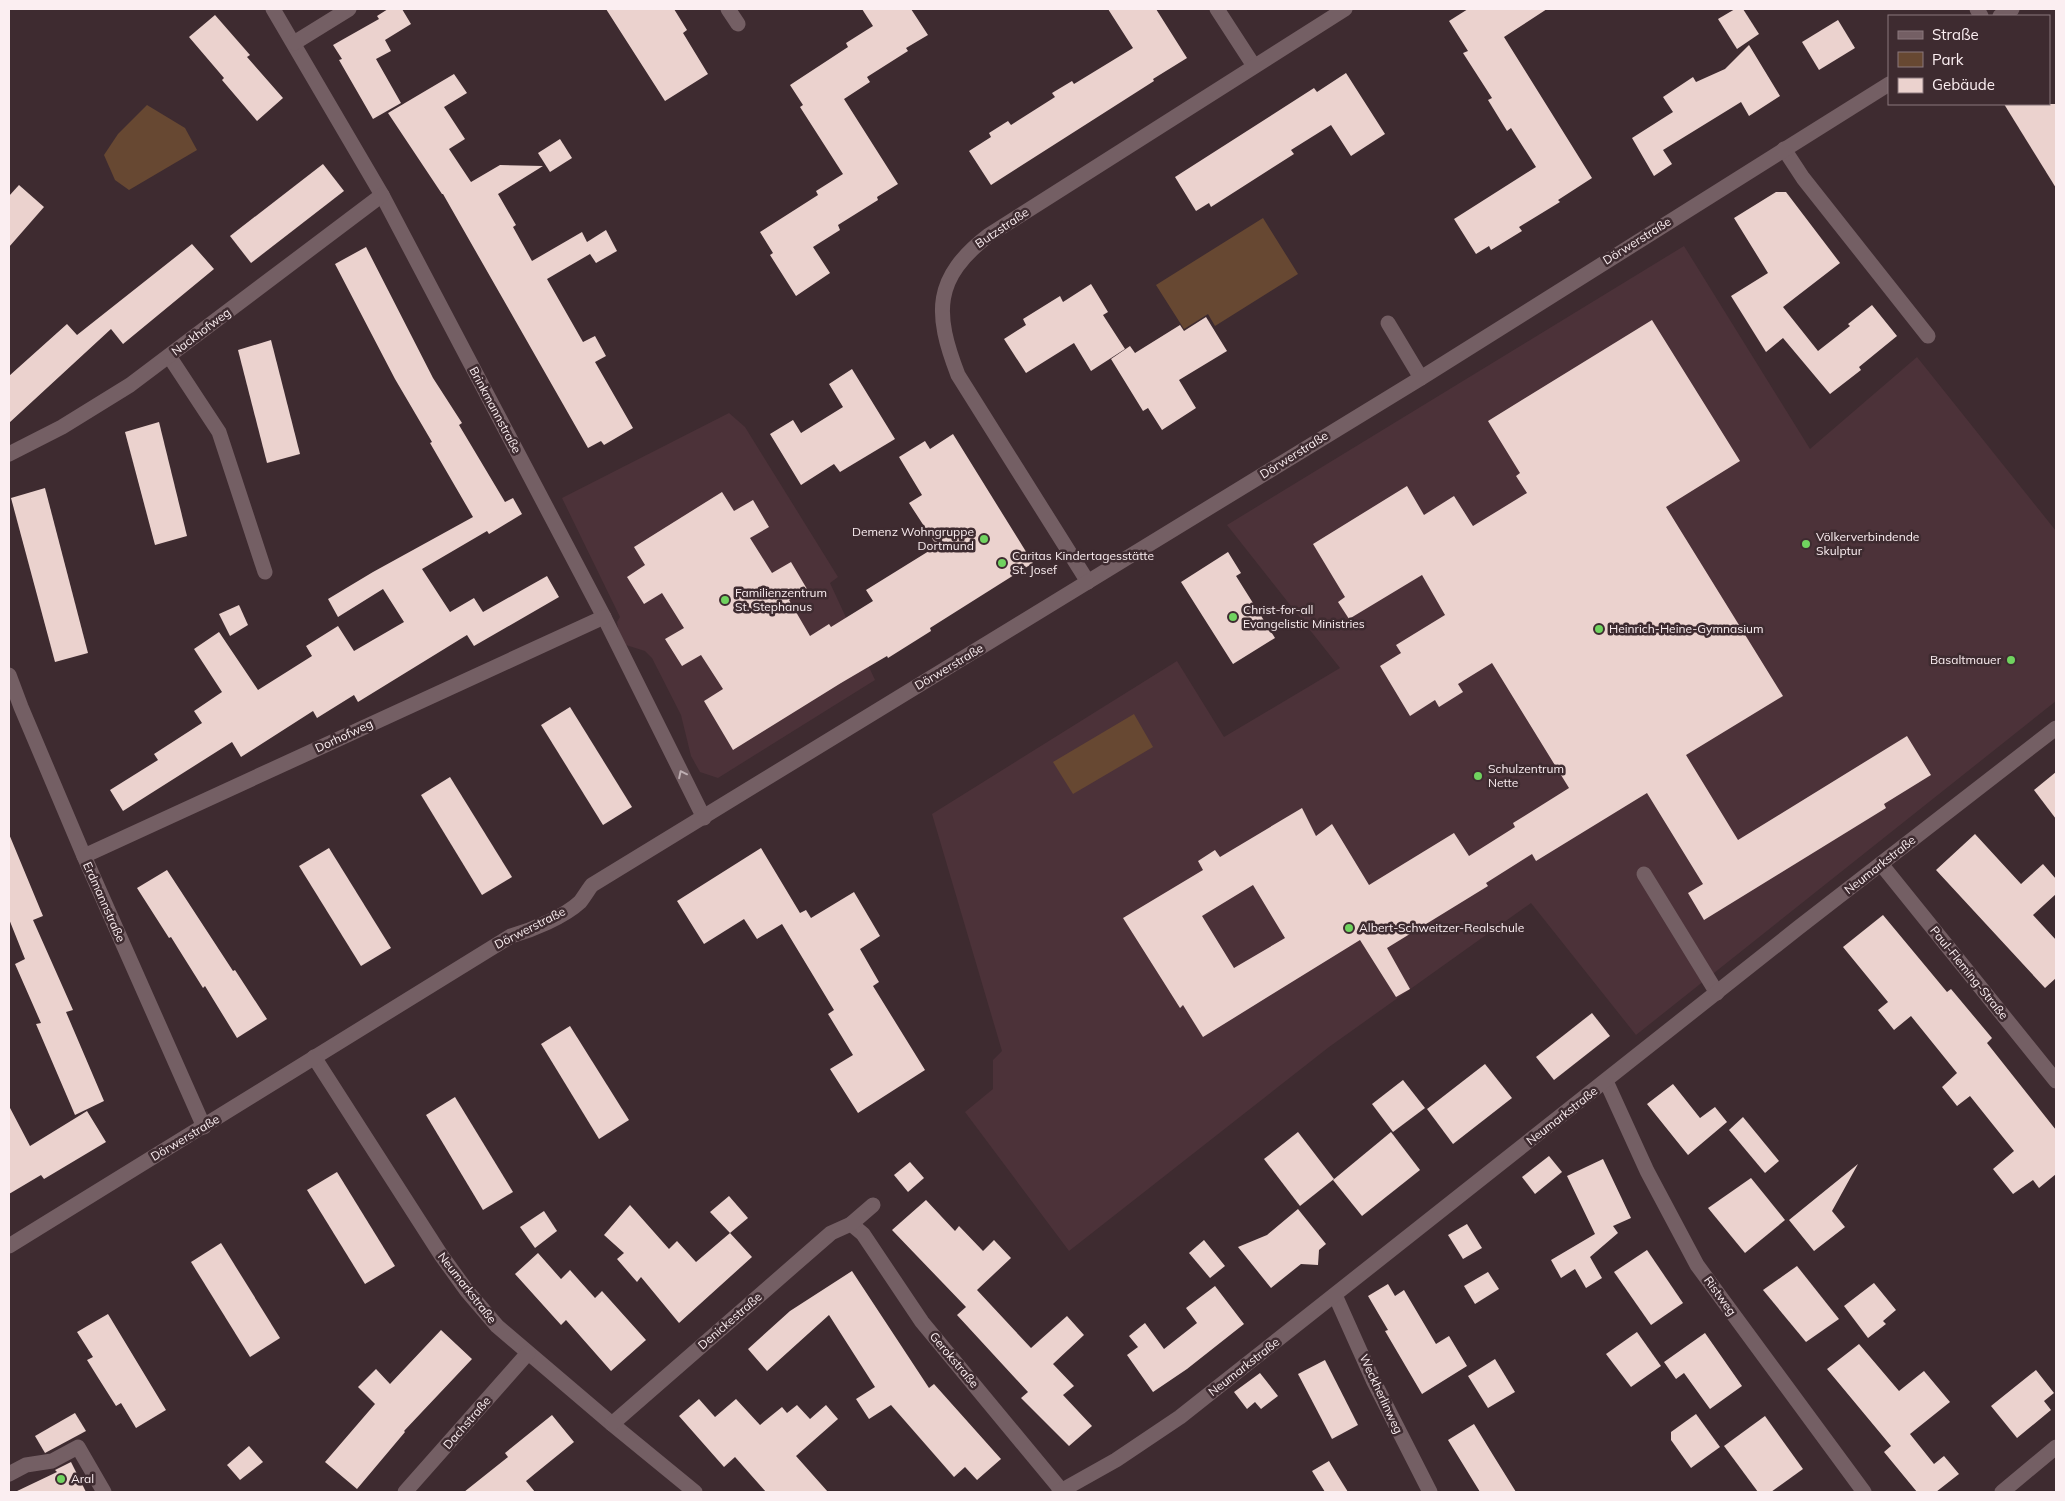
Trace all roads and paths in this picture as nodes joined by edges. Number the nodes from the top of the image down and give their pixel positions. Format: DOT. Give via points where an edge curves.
graph roads {
  1 [pos="273,9"];
  2 [pos="349,9"];
  3 [pos="728,9"];
  4 [pos="1217,9"];
  5 [pos="1345,9"];
  6 [pos="738,24"];
  7 [pos="294,43"];
  8 [pos="1254,66"];
  9 [pos="1888,85"];
  10 [pos="1784,148"];
  11 [pos="382,195"];
  12 [pos="1388,323"];
  13 [pos="1928,336"];
  14 [pos="170,356"];
  15 [pos="1422,378"];
  16 [pos="9,454"];
  17 [pos="265,572"];
  18 [pos="1088,582"];
  19 [pos="604,617"];
  20 [pos="9,675"];
  21 [pos="2056,728"];
  22 [pos="704,818"];
  23 [pos="84,856"];
  24 [pos="1881,864"];
  25 [pos="1644,874"];
  26 [pos="1717,993"];
  27 [pos="314,1058"];
  28 [pos="2056,1081"];
  29 [pos="1606,1082"];
  30 [pos="204,1127"];
  31 [pos="872,1205"];
  32 [pos="851,1224"];
  33 [pos="9,1246"];
  34 [pos="1335,1295"];
  35 [pos="528,1353"];
  36 [pos="612,1424"];
  37 [pos="2056,1447"];
  38 [pos="9,1474"];
  39 [pos="104,1492"];
  40 [pos="405,1492"];
  41 [pos="695,1492"];
  42 [pos="1061,1492"];
  43 [pos="1430,1492"];
  44 [pos="1864,1492"];
  45 [pos="2002,1492"];
  1 -- 7 [label="street, Brinkmannstraße"];
  2 -- 7 [label="street"];
  3 -- 6 [label="street"];
  4 -- 8 [label="street"];
  5 -- 8 [label="street, Butzstraße"];
  7 -- 11 [label="street, Brinkmannstraße"];
  8 -- 18 [label="street, Butzstraße" via="989,235 960,261 944,292 942,322 958,375"];
  9 -- 10 [label="street, Dörwerstraße"];
  10 -- 13 [label="street" via="1803,178"];
  10 -- 15 [label="street, Dörwerstraße"];
  11 -- 14 [label="street, Nackhofweg"];
  11 -- 19 [label="street, Brinkmannstraße"];
  12 -- 15 [label="street"];
  14 -- 16 [label="street, Nackhofweg" via="83,415"];
  14 -- 17 [label="street" via="219,432"];
  15 -- 18 [label="street, Dörwerstraße"];
  18 -- 22 [label="street, Dörwerstraße"];
  22 -- 19 [label="street, Brinkmannstraße, one-way"];
  19 -- 23 [label="street, Dorhofweg"];
  20 -- 23 [label="street, Erdmannstraße"];
  21 -- 24 [label="street, Neumarkstraße"];
  22 -- 27 [label="street, Dörwerstraße" via="592,885 580,902 558,916 533,930 512,936"];
  23 -- 30 [label="street, Erdmannstraße"];
  24 -- 26 [label="street, Neumarkstraße"];
  24 -- 28 [label="street, Paul-Fleming-Straße"];
  25 -- 26 [label="street"];
  26 -- 29 [label="street, Neumarkstraße"];
  27 -- 30 [label="street, Dörwerstraße"];
  27 -- 35 [label="street, Neumarkstraße" via="467,1291 497,1326"];
  29 -- 34 [label="street, Neumarkstraße"];
  29 -- 44 [label="street, Ristweg" via="1697,1265"];
  30 -- 33 [label="street, Dörwerstraße"];
  31 -- 32 [label="street, Denickestraße"];
  32 -- 36 [label="street, Denickestraße" via="831,1233"];
  32 -- 42 [label="street, Gerokstraße" via="862,1234 922,1322"];
  34 -- 42 [label="street, Neumarkstraße" via="1180,1418"];
  34 -- 43 [label="street, Weckherlinweg" via="1377,1388"];
  35 -- 36 [label="street, Neumarkstraße"];
  35 -- 40 [label="street, Dachstraße"];
  36 -- 41 [label="street, Neumarkstraße"];
  37 -- 45 [label="street"];
  38 -- 39 [label="street" via="26,1465 52,1461 78,1447"];
}
